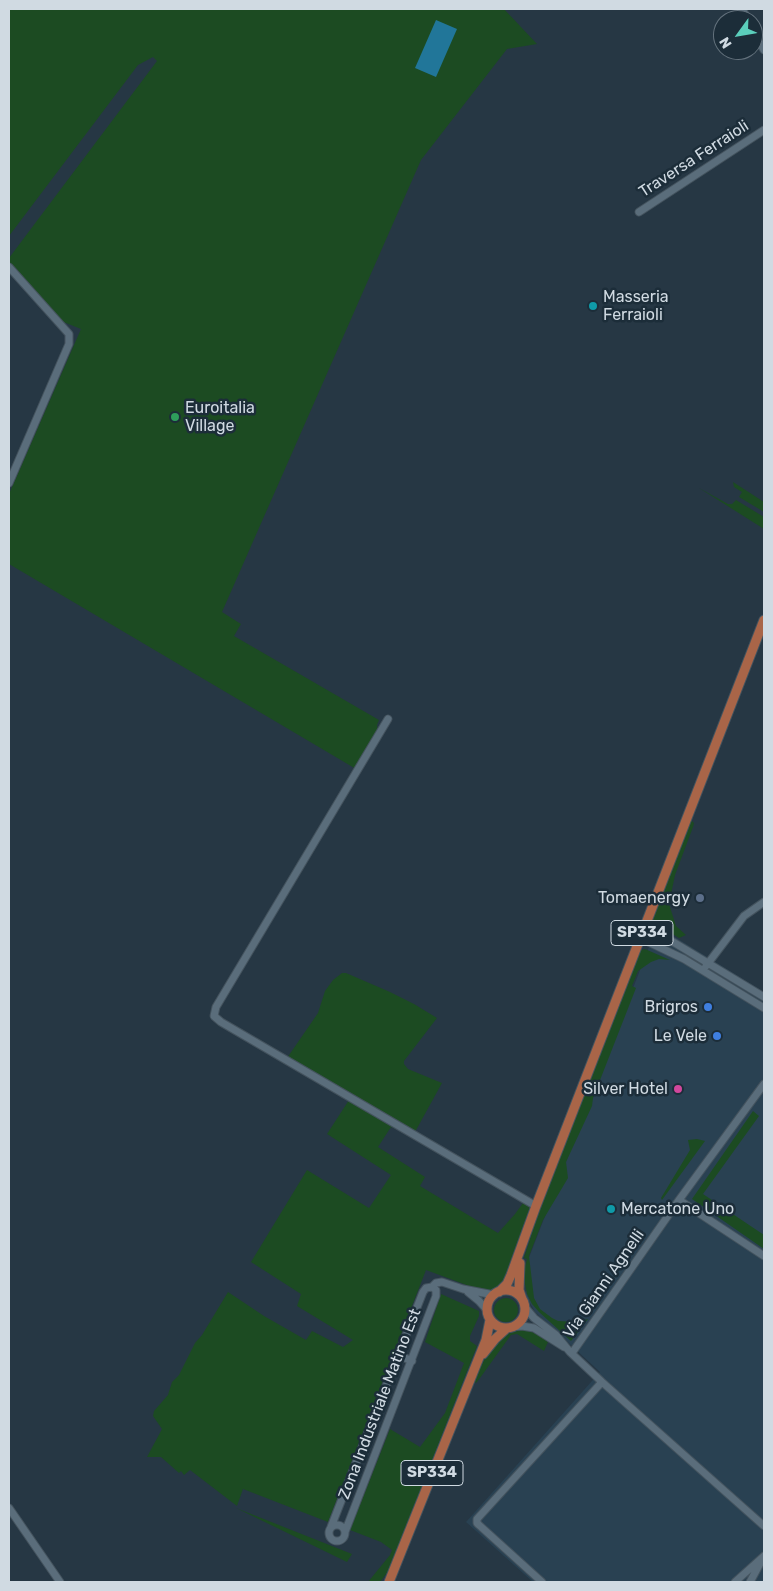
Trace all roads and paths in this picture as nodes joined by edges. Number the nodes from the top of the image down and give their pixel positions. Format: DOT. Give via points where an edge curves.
graph roads {
  1 [pos="764,130"];
  2 [pos="639,212"];
  3 [pos="9,267"];
  4 [pos="9,483"];
  5 [pos="764,620"];
  6 [pos="388,719"];
  7 [pos="764,902"];
  8 [pos="645,926"];
  9 [pos="640,938"];
  10 [pos="708,963"];
  11 [pos="704,971"];
  12 [pos="744,984"];
  13 [pos="740,993"];
  14 [pos="764,997"];
  15 [pos="764,1008"];
  16 [pos="764,1084"];
  17 [pos="679,1200"];
  18 [pos="536,1206"];
  19 [pos="522,1246"];
  20 [pos="764,1256"];
  21 [pos="432,1287"];
  22 [pos="463,1289"];
  23 [pos="497,1293"];
  24 [pos="524,1304"];
  25 [pos="487,1310"];
  26 [pos="490,1320"];
  27 [pos="510,1328"];
  28 [pos="571,1352"];
  29 [pos="398,1355"];
  30 [pos="412,1360"];
  31 [pos="476,1364"];
  32 [pos="602,1382"];
  33 [pos="358,1457"];
  34 [pos="372,1463"];
  35 [pos="9,1508"];
  36 [pos="764,1526"];
  37 [pos="331,1527"];
  38 [pos="345,1532"];
  39 [pos="764,1555"];
  40 [pos="60,1582"];
  41 [pos="389,1582"];
  42 [pos="542,1582"];
  43 [pos="736,1582"];
  44 [pos="750,1582"];
  1 -- 2 [label="street, Traversa Ferraioli"];
  3 -- 4 [label="street" via="69,334 69,344"];
  5 -- 8 [label="main road, SP334"];
  6 -- 18 [label="street" via="216,1007 214,1016"];
  7 -- 10 [label="street" via="744,916"];
  8 -- 9 [label="main road, SP334"];
  8 -- 10 [label="street"];
  9 -- 11 [label="street"];
  9 -- 18 [label="main road, SP334"];
  10 -- 11 [label="street"];
  10 -- 12 [label="street"];
  11 -- 13 [label="street"];
  12 -- 13 [label="street"];
  12 -- 14 [label="street"];
  13 -- 15 [label="street"];
  16 -- 17 [label="street, Via Gianni Agnelli"];
  17 -- 20 [label="street"];
  17 -- 28 [label="street, Via Gianni Agnelli"];
  18 -- 19 [label="main road, SP334"];
  19 -- 23 [label="main road, SP334" via="507,1284"];
  19 -- 24 [label="main road, SP334" via="518,1282"];
  21 -- 22 [label="street" via="436,1282 442,1282"];
  21 -- 29 [label="street, Zona Industriale Matino Est" via="424,1290"];
  21 -- 30 [label="street, Zona Industriale Matino Est" via="436,1296"];
  22 -- 23 [label="street"];
  22 -- 25 [label="street"];
  23 -- 24 [label="main road" via="505,1290 514,1292"];
  23 -- 25 [label="main road, SP334" via="489,1301"];
  24 -- 27 [label="main road, SP334" via="523,1318"];
  24 -- 28 [label="street" via="534,1318"];
  25 -- 26 [label="main road"];
  26 -- 27 [label="main road" via="498,1326"];
  26 -- 31 [label="main road, SP334"];
  27 -- 28 [label="street" via="534,1328"];
  27 -- 31 [label="main road, SP334" via="495,1339"];
  28 -- 32 [label="street"];
  29 -- 30 [label="street"];
  29 -- 33 [label="street, Zona Industriale Matino Est"];
  30 -- 34 [label="street, Zona Industriale Matino Est"];
  31 -- 41 [label="main road, SP334"];
  32 -- 36 [label="street"];
  32 -- 42 [label="street" via="477,1519 477,1523"];
  33 -- 34 [label="street"];
  33 -- 37 [label="street, Zona Industriale Matino Est"];
  34 -- 38 [label="street, Zona Industriale Matino Est"];
  35 -- 40 [label="street"];
  37 -- 38 [label="street" via="338,1524"];
  37 -- 38 [label="street" via="329,1535 334,1540 342,1539"];
  39 -- 43 [label="street"];
  39 -- 44 [label="street"];
}
